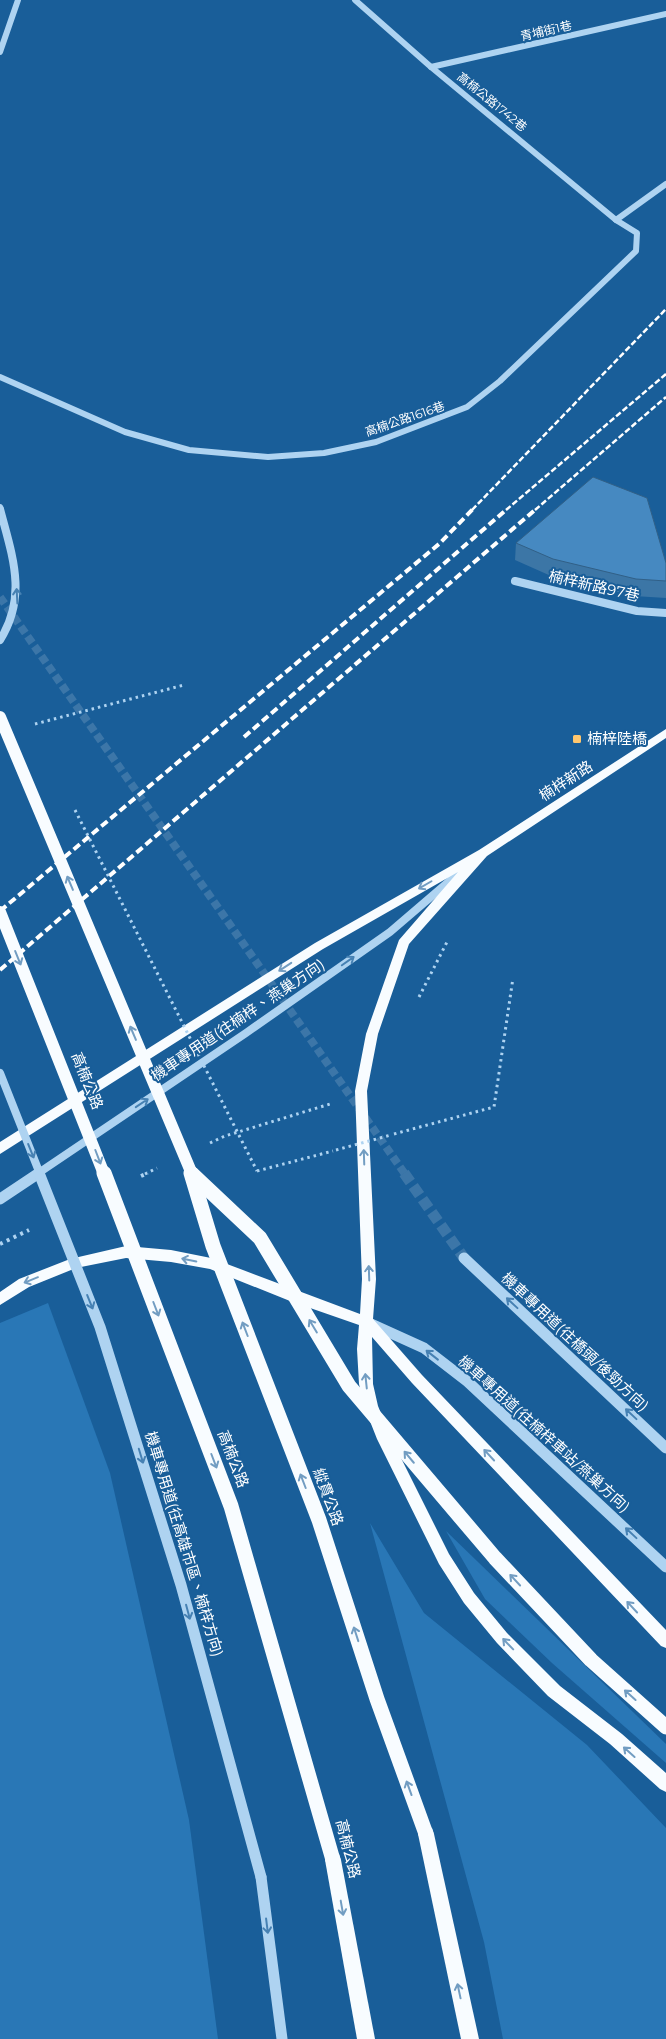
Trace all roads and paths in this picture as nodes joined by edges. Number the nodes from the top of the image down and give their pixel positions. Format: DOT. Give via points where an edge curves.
graph roads {
  1 [pos="18,0"];
  2 [pos="355,0"];
  3 [pos="666,14"];
  4 [pos="0,52"];
  5 [pos="431,67"];
  6 [pos="666,184"];
  7 [pos="616,220"];
  8 [pos="0,378"];
  9 [pos="0,508"];
  10 [pos="515,581"];
  11 [pos="666,613"];
  12 [pos="0,640"];
  13 [pos="184,685"];
  14 [pos="0,717"];
  15 [pos="36,733"];
  16 [pos="666,733"];
  17 [pos="72,803"];
  18 [pos="483,853"];
  19 [pos="0,912"];
  20 [pos="452,933"];
  21 [pos="513,978"];
  22 [pos="416,1004"];
  23 [pos="0,1073"];
  24 [pos="361,1091"];
  25 [pos="207,1145"];
  26 [pos="0,1149"];
  27 [pos="162,1166"];
  28 [pos="192,1174"];
  29 [pos="135,1179"];
  30 [pos="0,1199"];
  31 [pos="36,1226"];
  32 [pos="0,1244"];
  33 [pos="464,1258"];
  34 [pos="0,1299"];
  35 [pos="367,1322"];
  36 [pos="666,1448"];
  37 [pos="666,1567"];
  38 [pos="666,1641"];
  39 [pos="666,1727"];
  40 [pos="666,1784"];
  41 [pos="282,2039"];
  42 [pos="366,2039"];
  43 [pos="470,2039"];
  1 -- 4 [label="lane"];
  2 -- 5 [label="lane, 高楠公路1742巷"];
  3 -- 5 [label="lane, 青埔街1巷"];
  5 -- 7 [label="lane, 高楠公路1742巷"];
  6 -- 7 [label="lane"];
  7 -- 8 [label="lane, 高楠公路1616巷" via="637,233 636,251 500,381 467,407 376,442 324,453 268,457 189,450 125,432"];
  12 -- 9 [label="street, one-way" via="11,626 17,603 15,568"];
  10 -- 11 [label="lane, 楠梓新路97巷" via="637,611"];
  13 -- 15 [label="path" via="32,725"];
  28 -- 14 [label="main road, one-way, bridge"];
  16 -- 18 [label="main road, 楠梓新路"];
  17 -- 21 [label="path, bridge" via="257,1171 494,1107"];
  18 -- 24 [label="main road" via="403,943 372,1034"];
  18 -- 26 [label="main road, one-way" via="319,946"];
  30 -- 18 [label="lane, 機車專用道(往楠梓、燕巢方向), one-way" via="390,932"];
  19 -- 42 [label="main road, 高楠公路, one-way, bridge" via="90,1136 231,1506 333,1860"];
  20 -- 22 [label="path"];
  23 -- 41 [label="lane, 機車專用道(往高雄市區、楠梓方向), one-way, bridge" via="100,1327 181,1585 261,1877"];
  24 -- 25 [label="path" via="316,1109 224,1136"];
  35 -- 24 [label="main road, one-way" via="369,1279"];
  27 -- 29 [label="path"];
  39 -- 28 [label="main road, one-way, bridge" via="591,1660 494,1558 349,1386 260,1238"];
  43 -- 28 [label="main road, 縱貫公路, one-way, bridge" via="426,1834 318,1520 214,1246"];
  31 -- 32 [label="path"];
  36 -- 33 [label="lane, 機車專用道(往橋頭/後勁方向), one-way"];
  35 -- 34 [label="main road, one-way" via="210,1264 126,1252 75,1263 24,1283"];
  37 -- 35 [label="street, 機車專用道(往楠梓車站/燕巢方向), one-way" via="468,1382 424,1348"];
  38 -- 35 [label="main road, one-way"];
  40 -- 35 [label="main road, one-way" via="554,1690 502,1638 469,1598 444,1559 371,1406 364,1349"];
}
